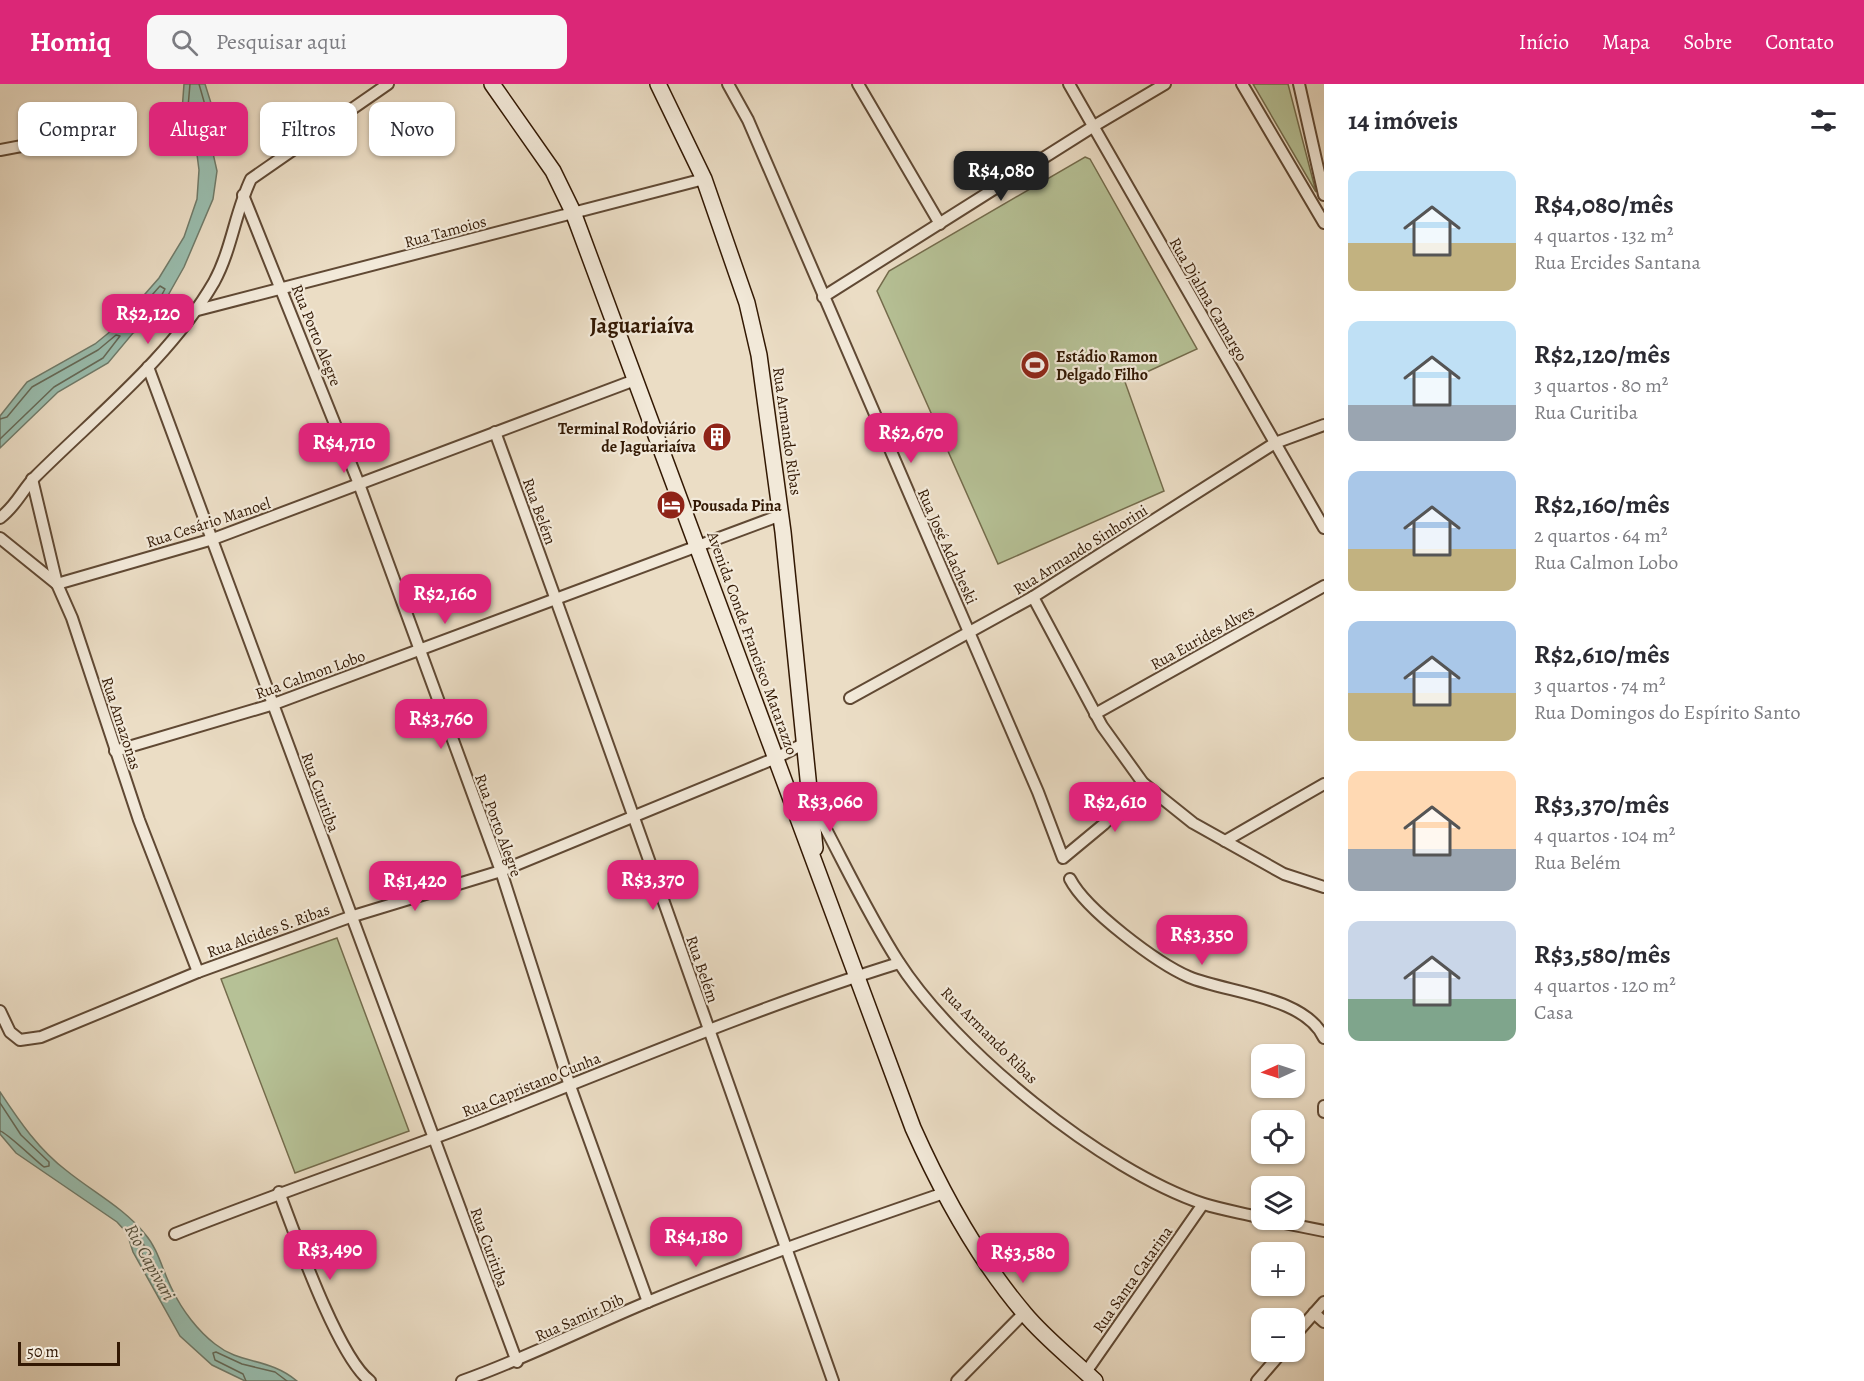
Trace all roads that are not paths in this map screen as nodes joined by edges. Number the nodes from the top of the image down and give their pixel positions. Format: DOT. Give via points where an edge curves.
graph roads {
  1 [pos="388,84"];
  2 [pos="492,84"];
  3 [pos="658,84"];
  4 [pos="728,84"];
  5 [pos="858,84"];
  6 [pos="1069,84"];
  7 [pos="1165,84"];
  8 [pos="1242,84"];
  9 [pos="1299,84"];
  10 [pos="1094,126"];
  11 [pos="18,147"];
  12 [pos="0,150"];
  13 [pos="704,179"];
  14 [pos="243,195"];
  15 [pos="1324,195"];
  16 [pos="573,212"];
  17 [pos="1324,223"];
  18 [pos="940,224"];
  19 [pos="282,289"];
  20 [pos="823,297"];
  21 [pos="194,311"];
  22 [pos="148,367"];
  23 [pos="635,380"];
  24 [pos="1324,425"];
  25 [pos="495,432"];
  26 [pos="1275,443"];
  27 [pos="32,480"];
  28 [pos="359,484"];
  29 [pos="781,515"];
  30 [pos="0,518"];
  31 [pos="1324,528"];
  32 [pos="0,538"];
  33 [pos="213,539"];
  34 [pos="698,546"];
  35 [pos="57,584"];
  36 [pos="1324,586"];
  37 [pos="1033,597"];
  38 [pos="556,599"];
  39 [pos="970,634"];
  40 [pos="420,650"];
  41 [pos="850,698"];
  42 [pos="274,704"];
  43 [pos="1095,714"];
  44 [pos="805,743"];
  45 [pos="115,751"];
  46 [pos="776,758"];
  47 [pos="1143,783"];
  48 [pos="1324,784"];
  49 [pos="810,800"];
  50 [pos="636,816"];
  51 [pos="1225,841"];
  52 [pos="818,868"];
  53 [pos="501,871"];
  54 [pos="1070,879"];
  55 [pos="1324,887"];
  56 [pos="350,917"];
  57 [pos="899,963"];
  58 [pos="198,972"];
  59 [pos="858,976"];
  60 [pos="0,1011"];
  61 [pos="708,1030"];
  62 [pos="1324,1038"];
  63 [pos="570,1086"];
  64 [pos="434,1138"];
  65 [pos="279,1192"];
  66 [pos="944,1193"];
  67 [pos="1203,1203"];
  68 [pos="1251,1215"];
  69 [pos="1305,1227"];
  70 [pos="1324,1231"];
  71 [pos="175,1234"];
  72 [pos="786,1248"];
  73 [pos="648,1302"];
  74 [pos="1324,1302"];
  75 [pos="1024,1313"];
  76 [pos="1314,1313"];
  77 [pos="1324,1322"];
  78 [pos="1305,1323"];
  79 [pos="516,1362"];
  80 [pos="1273,1362"];
  81 [pos="1090,1377"];
  82 [pos="370,1381"];
  83 [pos="462,1381"];
  84 [pos="833,1381"];
  85 [pos="957,1381"];
  86 [pos="1257,1381"];
  1 -- 14 [label="street" via="252,179"];
  2 -- 16 [label="street, Avenida Conde Francisco Matarazzo" via="553,171"];
  3 -- 13 [label="street, Rua Armando Ribas"];
  4 -- 20 [label="street, Rua José Adacheski" via="748,120"];
  5 -- 18 [label="street"];
  6 -- 10 [label="street, Rua Djalma Camargo"];
  7 -- 10 [label="street"];
  8 -- 17 [label="street"];
  9 -- 15 [label="street"];
  10 -- 18 [label="street"];
  10 -- 26 [label="street, Rua Djalma Camargo"];
  11 -- 12 [label="street"];
  13 -- 16 [label="street, Rua Tamoios"];
  13 -- 29 [label="street, Rua Armando Ribas" via="747,303 759,355"];
  14 -- 19 [label="street, Rua Porto Alegre"];
  14 -- 21 [label="street" via="227,252 214,282"];
  16 -- 19 [label="street, Rua Tamoios"];
  16 -- 23 [label="street, Avenida Conde Francisco Matarazzo"];
  18 -- 20 [label="street"];
  19 -- 21 [label="street, Rua Tamoios"];
  19 -- 28 [label="street, Rua Porto Alegre"];
  20 -- 39 [label="street, Rua José Adacheski"];
  21 -- 22 [label="street"];
  22 -- 27 [label="street"];
  22 -- 33 [label="street, Rua Curitiba"];
  23 -- 25 [label="street, Rua Cesário Manoel"];
  23 -- 34 [label="street, Avenida Conde Francisco Matarazzo"];
  24 -- 26 [label="street, Rua Armando Sinhorini"];
  25 -- 28 [label="street, Rua Cesário Manoel"];
  25 -- 38 [label="street, Rua Belém"];
  26 -- 31 [label="street, Rua Djalma Camargo"];
  26 -- 37 [label="street, Rua Armando Sinhorini"];
  27 -- 30 [label="street" via="12,509"];
  27 -- 35 [label="street, Rua Amazonas"];
  28 -- 33 [label="street, Rua Cesário Manoel"];
  28 -- 40 [label="street, Rua Porto Alegre"];
  29 -- 34 [label="street, Rua Calmon Lobo"];
  29 -- 44 [label="street, Rua Armando Ribas"];
  32 -- 35 [label="street"];
  33 -- 35 [label="street, Rua Cesário Manoel"];
  33 -- 42 [label="street, Rua Curitiba"];
  34 -- 38 [label="street, Rua Calmon Lobo"];
  34 -- 46 [label="street, Avenida Conde Francisco Matarazzo"];
  35 -- 45 [label="street, Rua Amazonas" via="72,618"];
  36 -- 43 [label="street, Rua Eurides Alves"];
  37 -- 39 [label="street, Rua Armando Sinhorini"];
  37 -- 43 [label="street"];
  38 -- 40 [label="street, Rua Calmon Lobo"];
  38 -- 50 [label="street, Rua Belém"];
  39 -- 41 [label="street, Rua Armando Sinhorini"];
  39 -- 47 [label="street, Rua José Adacheski" via="1064,858"];
  40 -- 42 [label="street, Rua Calmon Lobo"];
  40 -- 53 [label="street, Rua Porto Alegre"];
  42 -- 45 [label="street, Rua Calmon Lobo"];
  42 -- 56 [label="street, Rua Curitiba"];
  43 -- 47 [label="street"];
  44 -- 46 [label="street, Rua Alcides S. Ribas"];
  44 -- 49 [label="street, Rua Armando Ribas"];
  45 -- 58 [label="street, Rua Amazonas"];
  46 -- 50 [label="street, Rua Alcides S. Ribas"];
  46 -- 52 [label="street, Avenida Conde Francisco Matarazzo"];
  47 -- 51 [label="street" via="1193,823"];
  48 -- 51 [label="street"];
  49 -- 52 [label="street, Rua Armando Ribas"];
  49 -- 57 [label="street, Rua Armando Ribas"];
  50 -- 53 [label="street, Rua Alcides S. Ribas"];
  50 -- 61 [label="street, Rua Belém"];
  51 -- 55 [label="street" via="1284,874"];
  52 -- 59 [label="street, Avenida Conde Francisco Matarazzo"];
  53 -- 56 [label="street, Rua Alcides S. Ribas"];
  53 -- 63 [label="street, Rua Porto Alegre"];
  54 -- 62 [label="street" via="1096,910 1166,966 1190,977 1278,1002 1303,1016"];
  56 -- 58 [label="street, Rua Alcides S. Ribas"];
  56 -- 64 [label="street, Rua Curitiba"];
  57 -- 59 [label="street, Rua Capristano Cunha"];
  57 -- 67 [label="street, Rua Armando Ribas" via="945,1019 998,1072 1065,1127 1134,1171"];
  58 -- 60 [label="street, Rua Alcides S. Ribas" via="41,1037 20,1040 10,1032"];
  59 -- 61 [label="street, Rua Capristano Cunha"];
  59 -- 66 [label="street, Avenida Conde Francisco Matarazzo" via="913,1128"];
  61 -- 63 [label="street, Rua Capristano Cunha"];
  61 -- 72 [label="street, Rua Belém"];
  63 -- 64 [label="street, Rua Capristano Cunha"];
  63 -- 73 [label="street, Rua Porto Alegre"];
  64 -- 65 [label="street, Rua Capristano Cunha"];
  64 -- 79 [label="street, Rua Curitiba"];
  65 -- 71 [label="street, Rua Capristano Cunha"];
  65 -- 82 [label="street" via="347,1353"];
  66 -- 72 [label="street, Rua Samir Dib"];
  66 -- 75 [label="street, Avenida Conde Francisco Matarazzo"];
  67 -- 68 [label="street, Rua Armando Ribas"];
  67 -- 81 [label="street, Rua Santa Catarina"];
  69 -- 70 [label="street"];
  72 -- 73 [label="street, Rua Samir Dib"];
  72 -- 84 [label="street, Rua Belém"];
  73 -- 79 [label="street, Rua Samir Dib"];
  74 -- 76 [label="street"];
  75 -- 81 [label="street, Avenida Conde Francisco Matarazzo"];
  75 -- 85 [label="street"];
  76 -- 77 [label="street"];
  76 -- 78 [label="street"];
  79 -- 83 [label="street, Rua Samir Dib"];
  80 -- 86 [label="street"];
}
